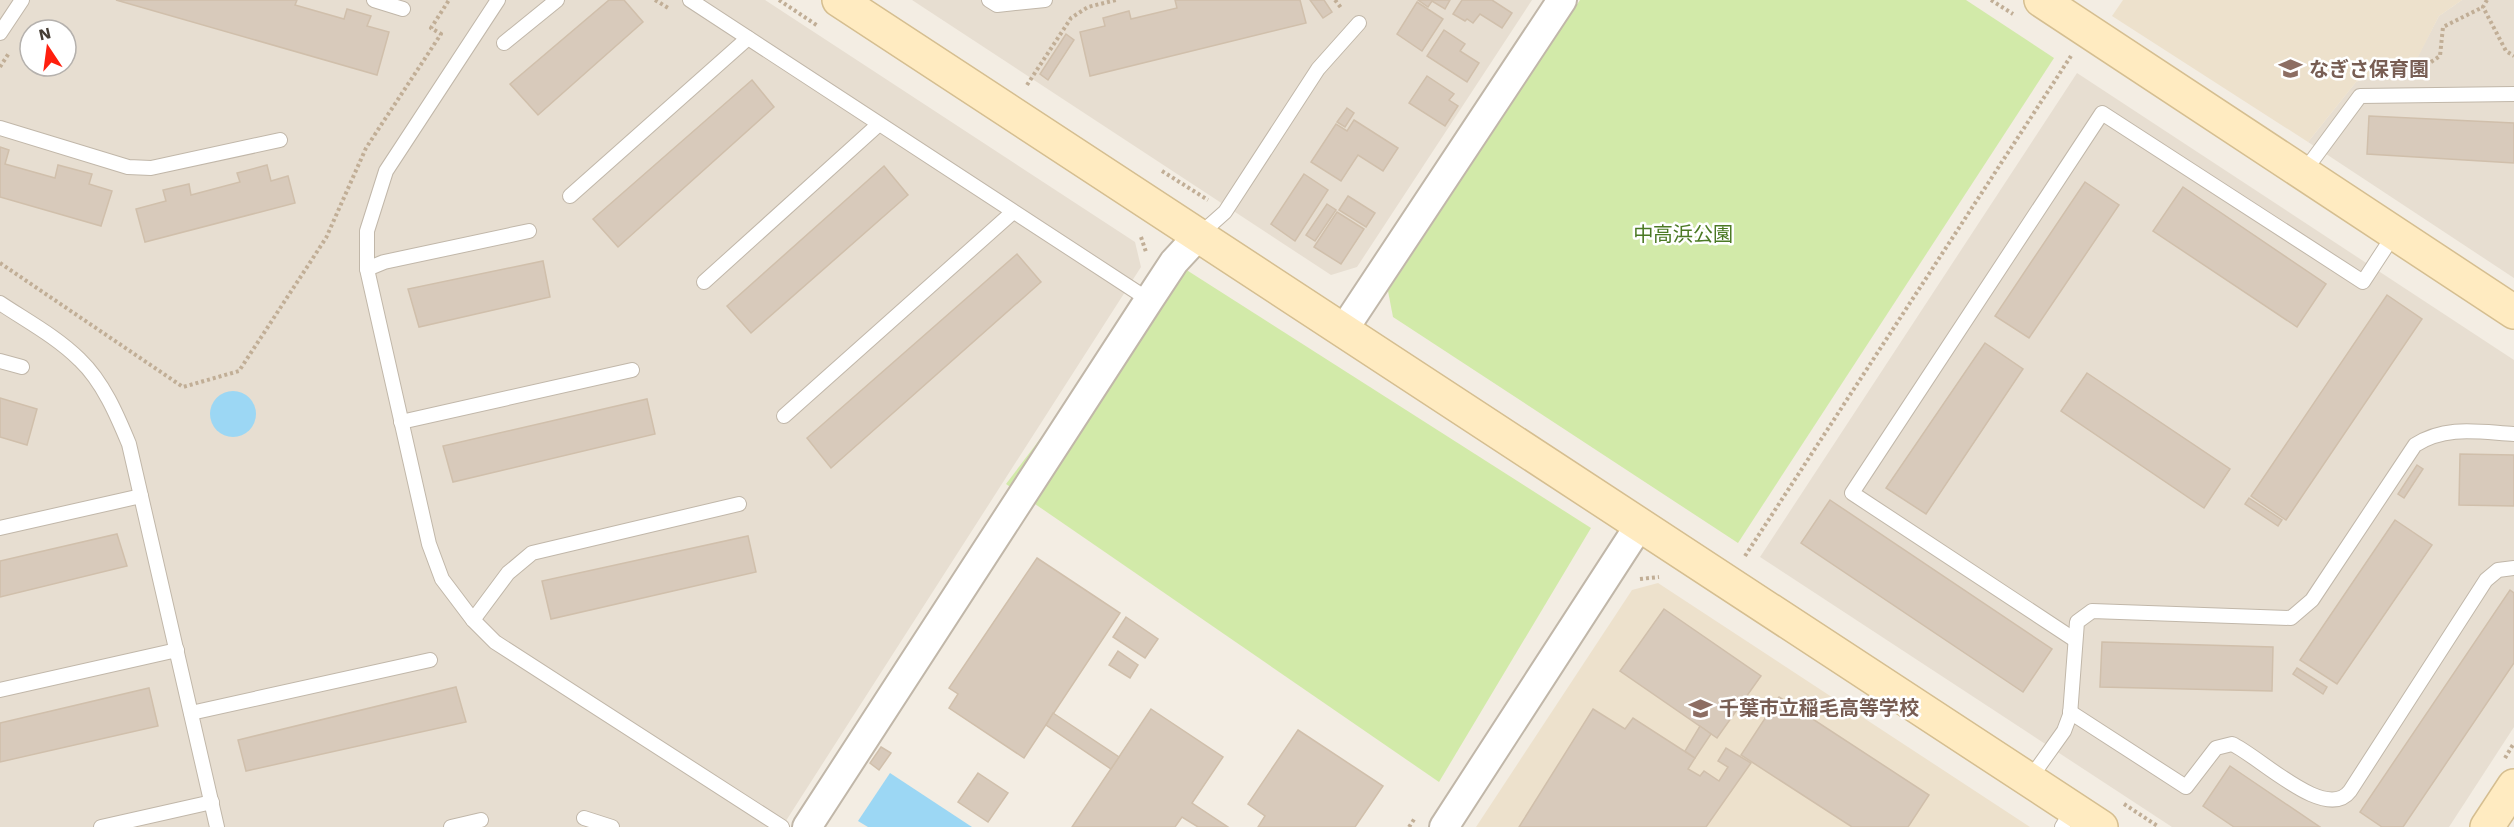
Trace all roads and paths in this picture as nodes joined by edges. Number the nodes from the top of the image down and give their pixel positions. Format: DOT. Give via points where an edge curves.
graph roads {
  1 [pos="22,0"];
  2 [pos="374,0"];
  3 [pos="449,0"];
  4 [pos="498,0"];
  5 [pos="557,0"];
  6 [pos="655,0"];
  7 [pos="690,0"];
  8 [pos="779,0"];
  9 [pos="839,0"];
  10 [pos="989,0"];
  11 [pos="1045,0"];
  12 [pos="1116,0"];
  13 [pos="1562,0"];
  14 [pos="2487,0"];
  15 [pos="2059,5"];
  16 [pos="2484,7"];
  17 [pos="403,9"];
  18 [pos="675,13"];
  19 [pos="1359,23"];
  20 [pos="819,26"];
  21 [pos="0,33"];
  22 [pos="747,38"];
  23 [pos="504,43"];
  24 [pos="2073,53"];
  25 [pos="2514,56"];
  26 [pos="1027,85"];
  27 [pos="2514,94"];
  28 [pos="2380,96"];
  29 [pos="879,124"];
  30 [pos="0,128"];
  31 [pos="280,140"];
  32 [pos="2303,172"];
  33 [pos="570,196"];
  34 [pos="1013,212"];
  35 [pos="528,231"];
  36 [pos="2395,233"];
  37 [pos="1138,234"];
  38 [pos="1198,236"];
  39 [pos="1147,256"];
  40 [pos="0,263"];
  41 [pos="367,269"];
  42 [pos="704,282"];
  43 [pos="1149,300"];
  44 [pos="0,303"];
  45 [pos="2514,312"];
  46 [pos="1344,329"];
  47 [pos="0,361"];
  48 [pos="22,367"];
  49 [pos="633,370"];
  50 [pos="784,416"];
  51 [pos="401,422"];
  52 [pos="2514,434"];
  53 [pos="141,496"];
  54 [pos="739,504"];
  55 [pos="1639,526"];
  56 [pos="0,528"];
  57 [pos="1744,556"];
  58 [pos="2514,568"];
  59 [pos="1661,577"];
  60 [pos="1631,581"];
  61 [pos="473,620"];
  62 [pos="2075,640"];
  63 [pos="177,650"];
  64 [pos="430,660"];
  65 [pos="0,690"];
  66 [pos="2070,712"];
  67 [pos="191,713"];
  68 [pos="2030,780"];
  69 [pos="2514,786"];
  70 [pos="212,802"];
  71 [pos="1421,809"];
  72 [pos="584,818"];
  73 [pos="2068,818"];
  74 [pos="481,820"];
  75 [pos="101,827"];
  76 [pos="218,827"];
  77 [pos="451,827"];
  78 [pos="612,827"];
  79 [pos="782,827"];
  80 [pos="807,827"];
  81 [pos="1409,827"];
  82 [pos="1444,827"];
  83 [pos="2101,827"];
  84 [pos="2487,827"];
  1 -- 21 [label="lane"];
  2 -- 17 [label="lane"];
  3 -- 40 [label="path" via="431,28 441,34 366,148 326,238 239,371 183,387"];
  4 -- 41 [label="lane" via="386,171 367,231"];
  5 -- 23 [label="lane"];
  6 -- 18 [label="path"];
  7 -- 22 [label="lane"];
  8 -- 20 [label="path"];
  9 -- 38 [label="street"];
  10 -- 11 [label="lane" via="997,5"];
  12 -- 26 [label="path" via="1088,7 1071,18"];
  13 -- 46 [label="street"];
  14 -- 16 [label="path"];
  15 -- 32 [label="street"];
  16 -- 25 [label="path" via="2506,51"];
  16 -- 28 [label="path" via="2443,27 2440,56"];
  19 -- 38 [label="lane" via="1318,69 1225,212"];
  22 -- 29 [label="lane"];
  22 -- 33 [label="lane"];
  24 -- 57 [label="path"];
  27 -- 28 [label="lane"];
  28 -- 32 [label="lane" via="2360,96"];
  29 -- 34 [label="lane"];
  29 -- 42 [label="lane"];
  30 -- 31 [label="lane" via="128,167 151,168"];
  32 -- 36 [label="street"];
  34 -- 43 [label="lane"];
  34 -- 50 [label="lane"];
  35 -- 41 [label="lane"];
  36 -- 45 [label="street"];
  36 -- 62 [label="lane" via="2363,282 2102,113 1851,493"];
  37 -- 39 [label="path"];
  38 -- 43 [label="street" via="1174,262"];
  38 -- 46 [label="street"];
  41 -- 51 [label="lane"];
  43 -- 80 [label="street"];
  44 -- 53 [label="lane" via="54,338 81,361 102,388 125,435"];
  46 -- 55 [label="street"];
  47 -- 48 [label="lane"];
  49 -- 51 [label="lane"];
  51 -- 61 [label="lane" via="429,544 442,579"];
  52 -- 62 [label="lane" via="2451,431 2431,435 2415,445 2312,600 2291,618 2092,611 2076,622"];
  53 -- 56 [label="lane"];
  53 -- 63 [label="lane"];
  54 -- 61 [label="lane" via="532,553 508,573"];
  55 -- 68 [label="street"];
  55 -- 82 [label="street"];
  58 -- 66 [label="lane" via="2498,570 2486,580 2344,799 2313,796 2232,744 2216,748 2186,788"];
  59 -- 60 [label="path"];
  61 -- 79 [label="lane" via="495,642"];
  62 -- 66 [label="lane"];
  63 -- 65 [label="lane"];
  63 -- 67 [label="lane"];
  64 -- 67 [label="lane"];
  66 -- 68 [label="lane" via="2064,731"];
  67 -- 70 [label="lane"];
  68 -- 73 [label="street"];
  69 -- 84 [label="street"];
  70 -- 75 [label="lane"];
  70 -- 76 [label="lane"];
  71 -- 81 [label="path"];
  72 -- 78 [label="lane"];
  73 -- 83 [label="street"];
  74 -- 77 [label="lane"];
}
